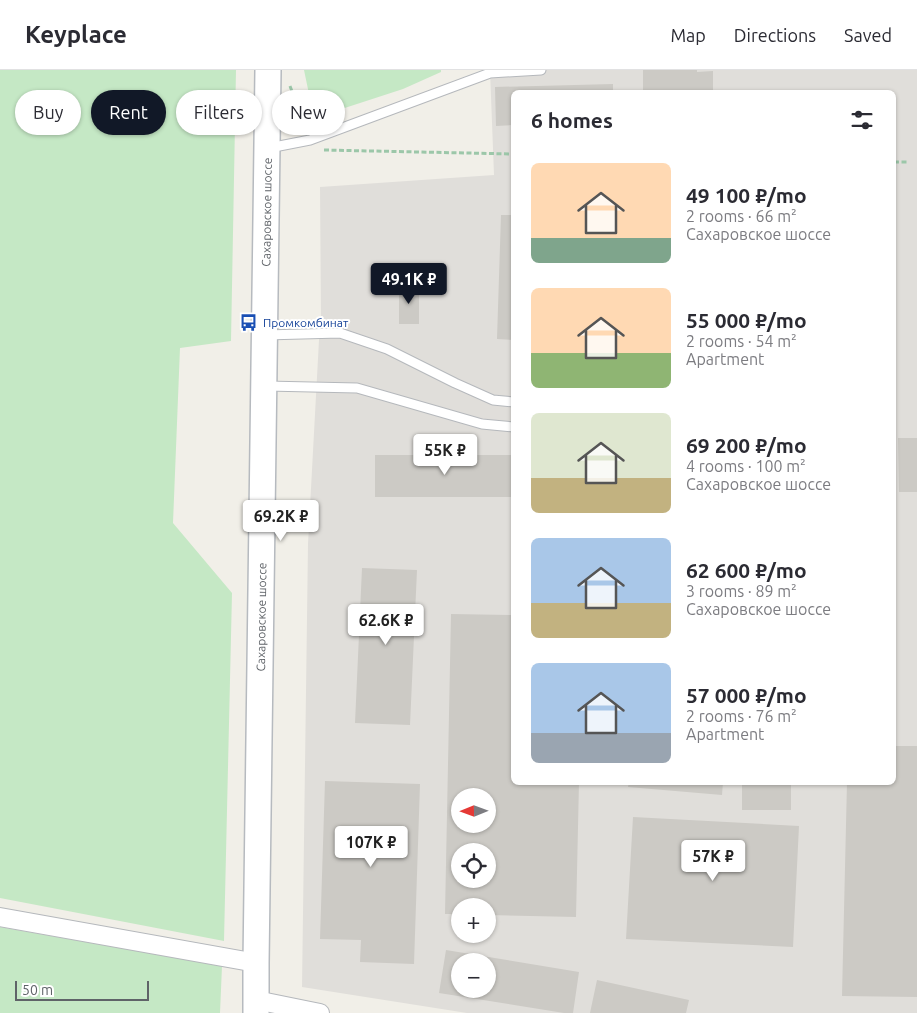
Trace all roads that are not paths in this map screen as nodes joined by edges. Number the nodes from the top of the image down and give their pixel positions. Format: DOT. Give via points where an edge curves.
graph roads {
  1 [pos="541,70"];
  2 [pos="278,74"];
  3 [pos="266,149"];
  4 [pos="264,335"];
  5 [pos="264,386"];
  6 [pos="511,402"];
  7 [pos="511,427"];
  8 [pos="0,917"];
  9 [pos="256,963"];
  10 [pos="256,1007"];
  11 [pos="320,1013"];
  1 -- 3 [label="lane" via="490,72 310,140"];
  2 -- 3 [label="main road, Сахаровское шоссе"];
  3 -- 4 [label="main road, Сахаровское шоссе"];
  4 -- 5 [label="main road, Сахаровское шоссе"];
  4 -- 6 [label="lane" via="340,333 387,349 494,400"];
  5 -- 7 [label="lane" via="357,388 482,424"];
  5 -- 9 [label="main road, Сахаровское шоссе"];
  8 -- 9 [label="street"];
  9 -- 10 [label="main road, Сахаровское шоссе"];
  10 -- 11 [label="street"];
}
